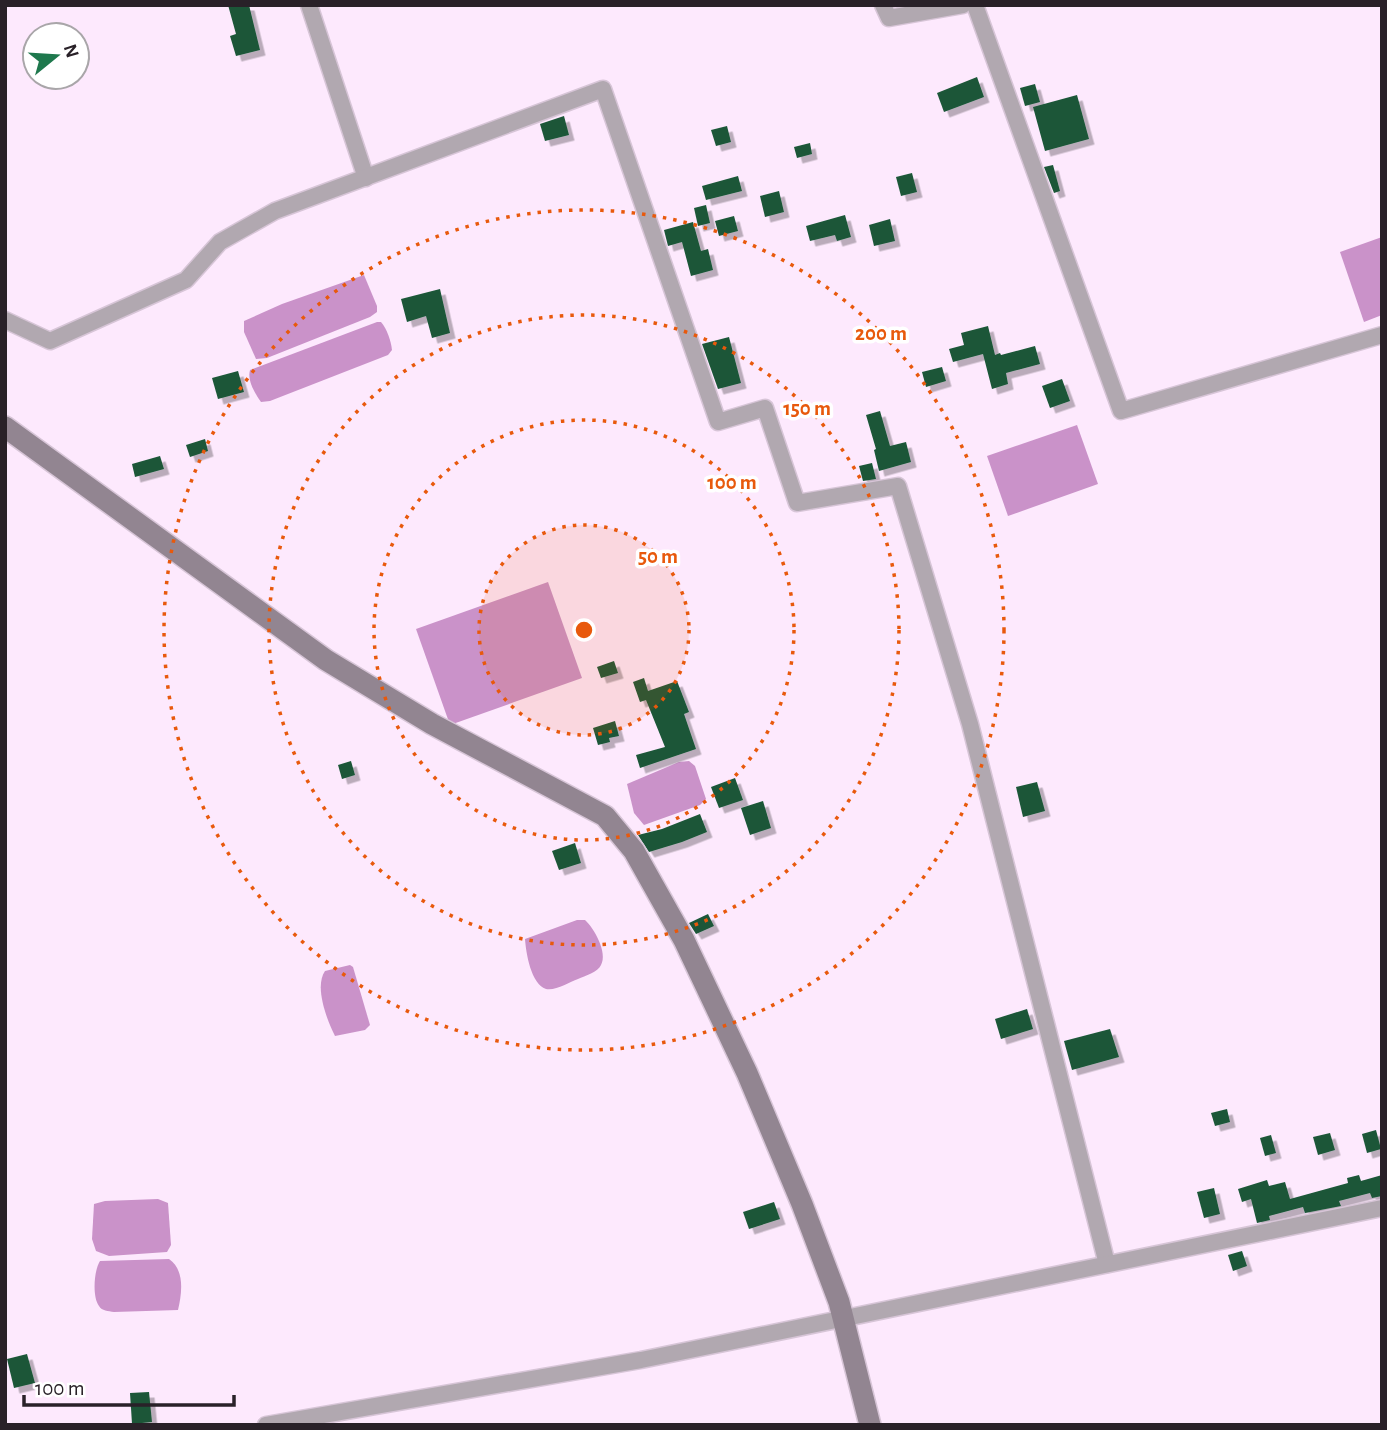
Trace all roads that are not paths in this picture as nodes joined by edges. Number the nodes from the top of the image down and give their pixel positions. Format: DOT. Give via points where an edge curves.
graph roads {
  1 [pos="309,5"];
  2 [pos="883,5"];
  3 [pos="963,5"];
  4 [pos="975,5"];
  5 [pos="366,178"];
  6 [pos="5,320"];
  7 [pos="1382,335"];
  8 [pos="5,427"];
  9 [pos="1382,1208"];
  10 [pos="1107,1264"];
  11 [pos="843,1318"];
  12 [pos="266,1425"];
  13 [pos="870,1425"];
  1 -- 5 [label="street"];
  2 -- 3 [label="street" via="889,18"];
  4 -- 7 [label="street" via="1121,411"];
  5 -- 6 [label="street" via="275,211 220,243 186,280 50,341"];
  5 -- 10 [label="street" via="603,89 718,422 765,408 797,503 898,486 970,724"];
  8 -- 11 [label="main road" via="326,660 432,724 605,816 634,851 684,940 747,1073"];
  9 -- 10 [label="street"];
  10 -- 11 [label="street"];
  11 -- 12 [label="street" via="641,1360"];
  11 -- 13 [label="main road"];
}
